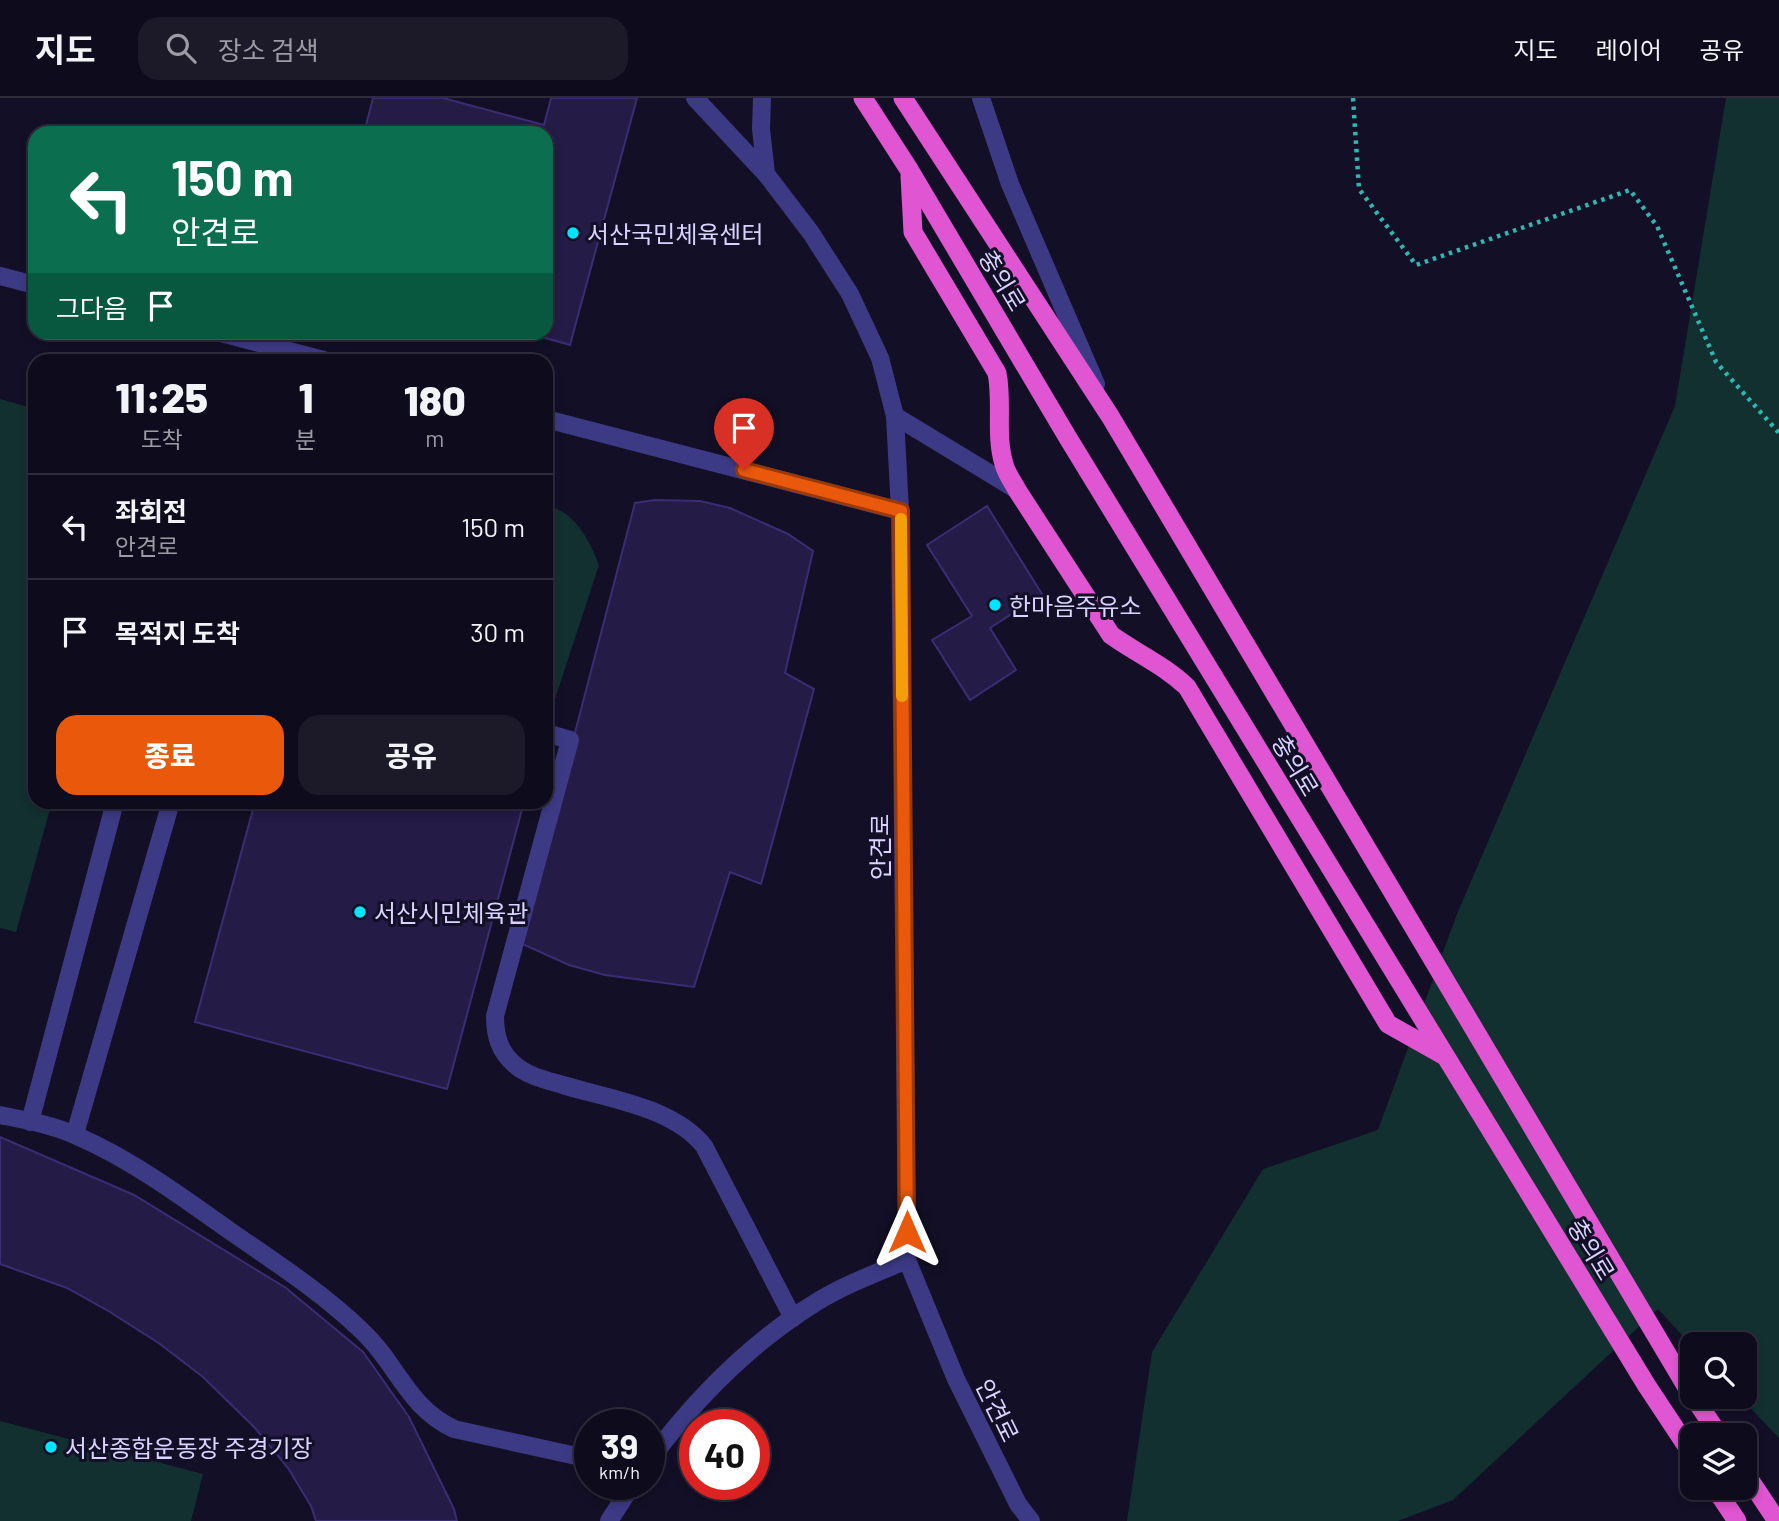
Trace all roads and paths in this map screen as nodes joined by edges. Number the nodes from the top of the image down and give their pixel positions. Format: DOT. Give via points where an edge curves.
graph roads {
  1 [pos="695,98"];
  2 [pos="762,98"];
  3 [pos="863,98"];
  4 [pos="904,98"];
  5 [pos="981,98"];
  6 [pos="1353,98"];
  7 [pos="910,171"];
  8 [pos="766,174"];
  9 [pos="0,276"];
  10 [pos="28,283"];
  11 [pos="243,340"];
  12 [pos="288,354"];
  13 [pos="895,416"];
  14 [pos="1110,416"];
  15 [pos="553,420"];
  16 [pos="1779,433"];
  17 [pos="1017,490"];
  18 [pos="901,511"];
  19 [pos="553,735"];
  20 [pos="553,803"];
  21 [pos="113,809"];
  22 [pos="170,809"];
  23 [pos="551,809"];
  24 [pos="1446,1056"];
  25 [pos="0,1115"];
  26 [pos="30,1122"];
  27 [pos="75,1134"];
  28 [pos="907,1260"];
  29 [pos="793,1318"];
  30 [pos="1680,1374"];
  31 [pos="1680,1436"];
  32 [pos="665,1441"];
  33 [pos="574,1455"];
  34 [pos="1757,1492"];
  35 [pos="623,1500"];
  36 [pos="1723,1500"];
  37 [pos="609,1521"];
  38 [pos="1031,1521"];
  39 [pos="1737,1521"];
  40 [pos="1777,1521"];
  1 -- 8 [label="street, 안견로"];
  2 -- 8 [label="street"];
  3 -- 7 [label="highway, 충의로"];
  4 -- 14 [label="highway, 충의로"];
  5 -- 14 [label="street" via="1010,184"];
  6 -- 16 [label="path" via="1360,190 1416,265 1630,190 1657,226 1716,362"];
  7 -- 17 [label="highway" via="913,232 997,373 1004,465"];
  7 -- 24 [label="highway, 충의로"];
  8 -- 13 [label="street, 안견로" via="850,293 880,358"];
  9 -- 10 [label="street"];
  11 -- 12 [label="street"];
  13 -- 17 [label="street"];
  13 -- 18 [label="street, 안견로"];
  14 -- 30 [label="highway, 충의로"];
  15 -- 18 [label="street"];
  17 -- 24 [label="highway" via="1111,635 1187,687 1388,1024"];
  18 -- 28 [label="street, 안견로"];
  19 -- 20 [label="street" via="570,740"];
  21 -- 26 [label="street"];
  22 -- 27 [label="street"];
  23 -- 29 [label="street" via="495,1016 499,1044 513,1064 536,1077 665,1115 688,1129 704,1146"];
  24 -- 31 [label="highway, 충의로"];
  25 -- 26 [label="street"];
  26 -- 27 [label="street"];
  27 -- 33 [label="street" via="156,1180 337,1307 379,1349 423,1410 437,1421 454,1429"];
  28 -- 29 [label="street" via="856,1282"];
  28 -- 38 [label="street, 안견로" via="956,1379 1018,1504"];
  29 -- 32 [label="street" via="722,1375"];
  34 -- 40 [label="highway"];
  35 -- 37 [label="street"];
  36 -- 39 [label="highway"];
}
